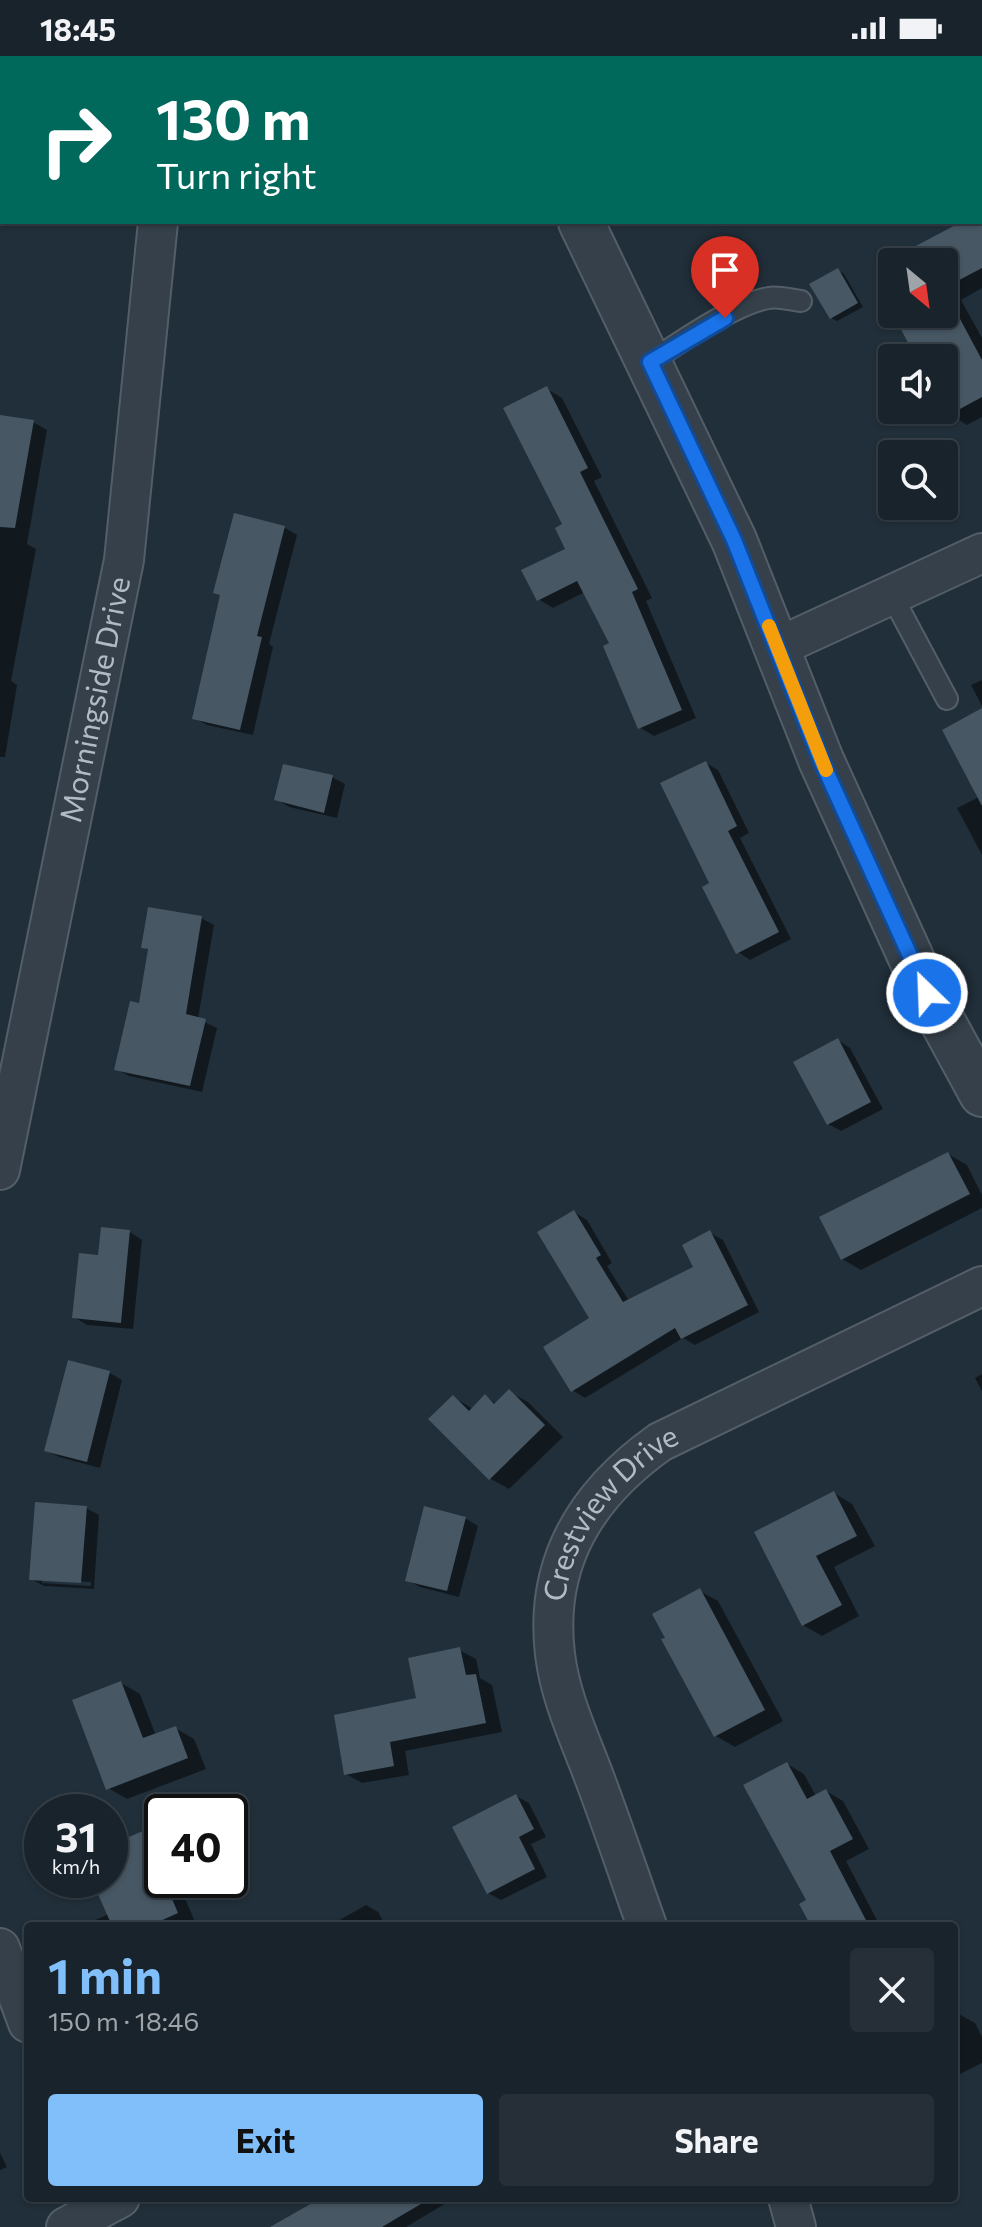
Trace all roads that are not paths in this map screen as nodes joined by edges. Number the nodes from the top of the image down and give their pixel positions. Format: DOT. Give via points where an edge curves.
graph roads {
  1 [pos="158,224"];
  2 [pos="582,224"];
  3 [pos="801,301"];
  4 [pos="650,362"];
  5 [pos="982,553"];
  6 [pos="891,594"];
  7 [pos="778,647"];
  8 [pos="947,699"];
  9 [pos="982,1094"];
  10 [pos="0,1170"];
  11 [pos="982,1286"];
  12 [pos="645,1922"];
  13 [pos="0,1948"];
  14 [pos="24,2012"];
  15 [pos="106,2202"];
  16 [pos="789,2202"];
  17 [pos="66,2227"];
  18 [pos="796,2227"];
  1 -- 10 [label="street, Morningside Drive" via="124,560"];
  2 -- 4 [label="street"];
  3 -- 4 [label="lane" via="770,297 749,305"];
  4 -- 7 [label="street"];
  5 -- 6 [label="street"];
  6 -- 7 [label="street"];
  6 -- 8 [label="lane"];
  7 -- 9 [label="street" via="821,760 915,966"];
  11 -- 12 [label="street, Crestview Drive" via="660,1442 626,1466 574,1532 559,1572 555,1655 564,1696"];
  13 -- 14 [label="street"];
  15 -- 17 [label="street"];
  16 -- 18 [label="street"];
}
